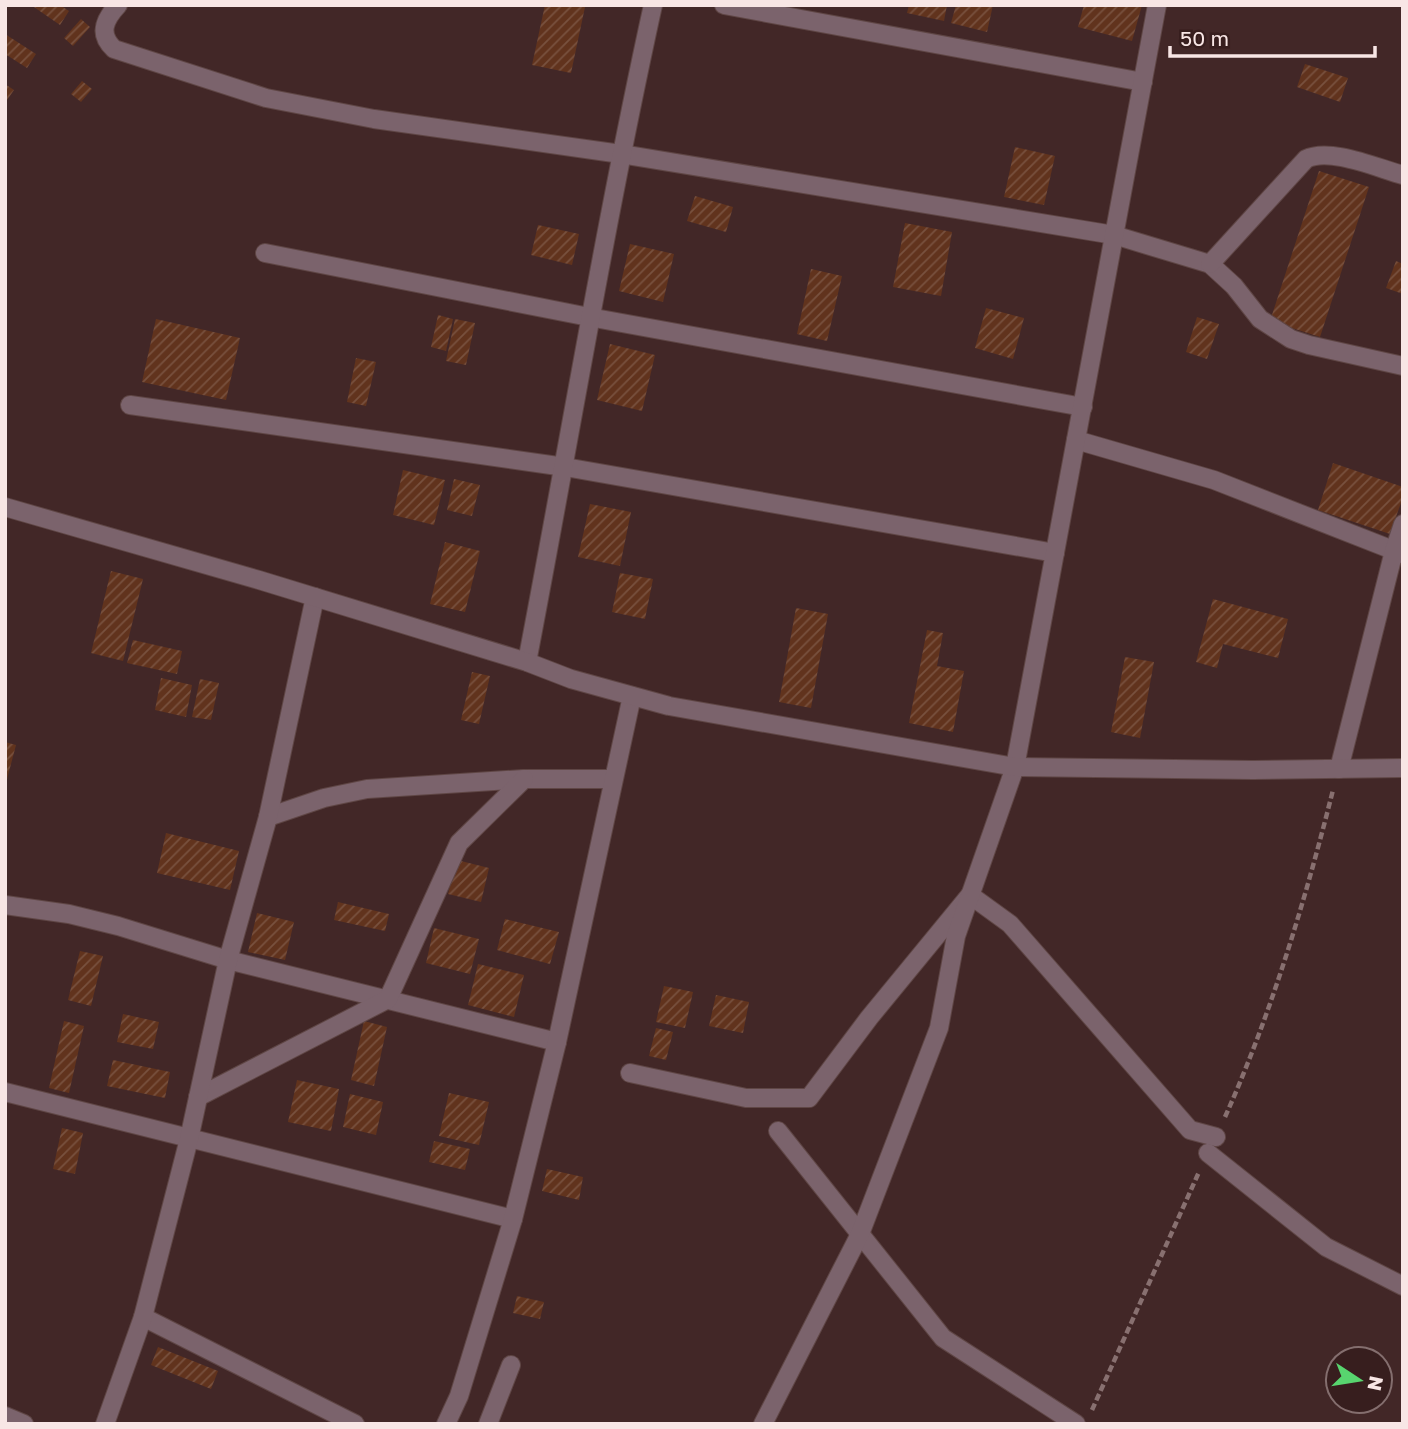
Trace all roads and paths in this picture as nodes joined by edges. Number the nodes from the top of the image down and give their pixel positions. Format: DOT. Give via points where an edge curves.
graph roads {
  1 [pos="118,5"];
  2 [pos="653,5"];
  3 [pos="724,5"];
  4 [pos="1157,5"];
  5 [pos="1143,82"];
  6 [pos="621,154"];
  7 [pos="1403,175"];
  8 [pos="1114,236"];
  9 [pos="265,253"];
  10 [pos="1210,264"];
  11 [pos="589,317"];
  12 [pos="1403,366"];
  13 [pos="130,405"];
  14 [pos="1083,407"];
  15 [pos="1076,440"];
  16 [pos="565,467"];
  17 [pos="5,508"];
  18 [pos="1403,524"];
  19 [pos="1055,553"];
  20 [pos="1398,553"];
  21 [pos="315,597"];
  22 [pos="527,662"];
  23 [pos="632,696"];
  24 [pos="1015,766"];
  25 [pos="1403,768"];
  26 [pos="1339,769"];
  27 [pos="524,779"];
  28 [pos="613,779"];
  29 [pos="268,817"];
  30 [pos="970,895"];
  31 [pos="5,905"];
  32 [pos="228,960"];
  33 [pos="388,999"];
  34 [pos="558,1042"];
  35 [pos="630,1073"];
  36 [pos="5,1092"];
  37 [pos="198,1097"];
  38 [pos="778,1131"];
  39 [pos="189,1139"];
  40 [pos="1212,1145"];
  41 [pos="513,1219"];
  42 [pos="860,1234"];
  43 [pos="1403,1286"];
  44 [pos="143,1317"];
  45 [pos="510,1365"];
  46 [pos="1092,1411"];
  47 [pos="5,1416"];
  48 [pos="24,1424"];
  49 [pos="105,1424"];
  50 [pos="355,1424"];
  51 [pos="446,1424"];
  52 [pos="488,1424"];
  53 [pos="763,1424"];
  54 [pos="1076,1424"];
  1 -- 6 [label="street" via="103,30 114,49 266,98 374,119"];
  2 -- 6 [label="street"];
  3 -- 5 [label="street"];
  4 -- 5 [label="street"];
  5 -- 8 [label="street"];
  6 -- 8 [label="street"];
  6 -- 11 [label="street"];
  7 -- 10 [label="street" via="1330,154 1314,155"];
  8 -- 10 [label="street"];
  8 -- 14 [label="street"];
  9 -- 11 [label="street"];
  10 -- 12 [label="street" via="1260,319 1291,339"];
  11 -- 14 [label="street"];
  11 -- 16 [label="street"];
  13 -- 16 [label="street"];
  14 -- 15 [label="street"];
  15 -- 19 [label="street"];
  15 -- 20 [label="street" via="1214,480"];
  16 -- 19 [label="street"];
  16 -- 22 [label="street"];
  17 -- 21 [label="street"];
  18 -- 20 [label="street"];
  19 -- 24 [label="street"];
  20 -- 26 [label="street"];
  21 -- 22 [label="street"];
  21 -- 29 [label="street"];
  22 -- 23 [label="street"];
  23 -- 24 [label="street"];
  23 -- 28 [label="street"];
  24 -- 26 [label="street"];
  24 -- 30 [label="street"];
  25 -- 26 [label="street"];
  26 -- 40 [label="path" via="1269,1011"];
  27 -- 28 [label="street"];
  27 -- 29 [label="street" via="367,789"];
  27 -- 33 [label="street" via="459,843"];
  28 -- 34 [label="street"];
  29 -- 32 [label="street"];
  30 -- 35 [label="street" via="809,1098 746,1098"];
  30 -- 40 [label="street" via="1010,924 1191,1130"];
  30 -- 42 [label="street" via="956,936 939,1028"];
  31 -- 32 [label="street" via="118,926"];
  32 -- 33 [label="street"];
  32 -- 37 [label="street"];
  33 -- 34 [label="street"];
  33 -- 37 [label="street"];
  34 -- 41 [label="street"];
  36 -- 39 [label="street"];
  37 -- 39 [label="street"];
  38 -- 42 [label="street"];
  39 -- 41 [label="street"];
  39 -- 44 [label="street"];
  40 -- 43 [label="street" via="1326,1247"];
  40 -- 46 [label="path"];
  41 -- 51 [label="street"];
  42 -- 53 [label="street"];
  42 -- 54 [label="street" via="943,1338"];
  44 -- 49 [label="street"];
  44 -- 50 [label="street"];
  45 -- 52 [label="street"];
  47 -- 48 [label="street"];
}
